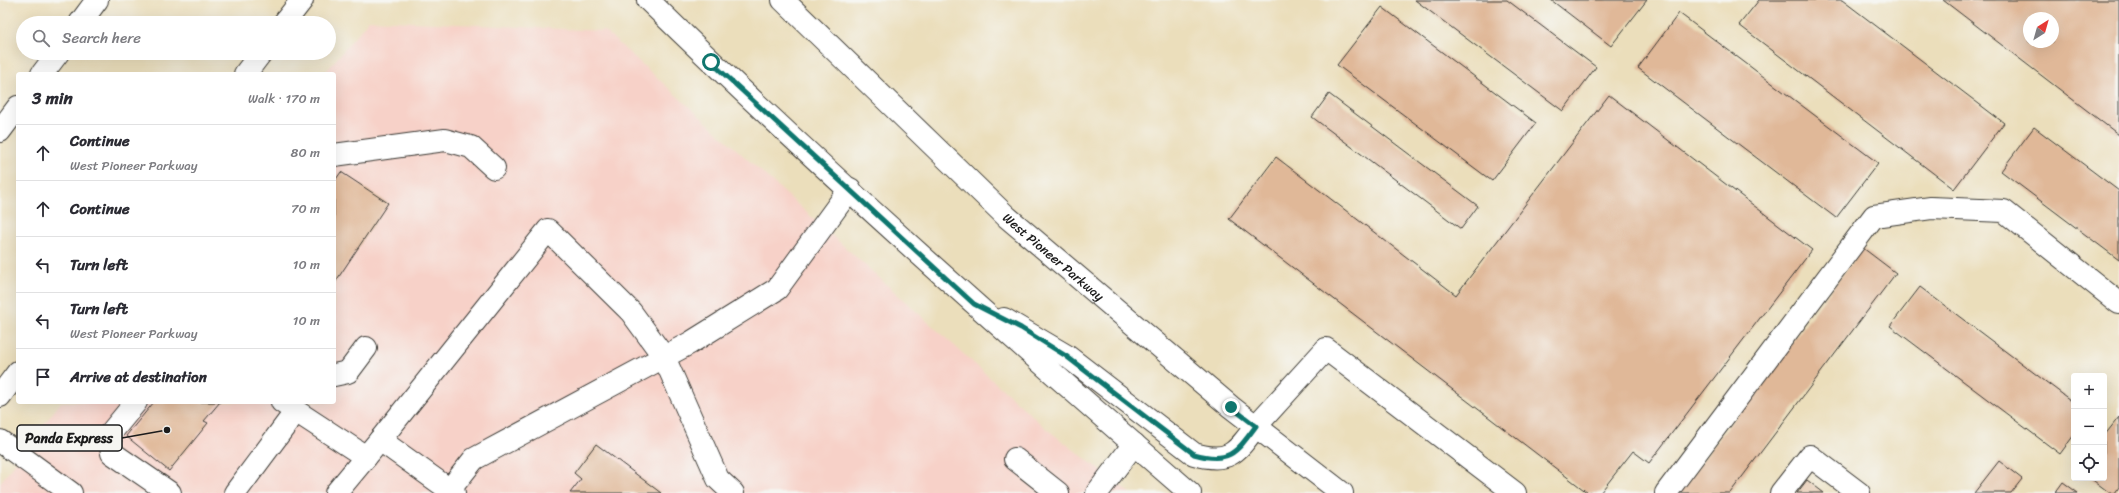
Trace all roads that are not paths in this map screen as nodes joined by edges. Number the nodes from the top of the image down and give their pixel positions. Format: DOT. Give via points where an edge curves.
graph roads {
  1 [pos="97,0"];
  2 [pos="302,0"];
  3 [pos="648,0"];
  4 [pos="783,0"];
  5 [pos="85,16"];
  6 [pos="289,16"];
  7 [pos="53,60"];
  8 [pos="257,60"];
  9 [pos="44,72"];
  10 [pos="248,72"];
  11 [pos="16,110"];
  12 [pos="0,131"];
  13 [pos="336,155"];
  14 [pos="494,168"];
  15 [pos="850,189"];
  16 [pos="2119,303"];
  17 [pos="974,304"];
  18 [pos="366,348"];
  19 [pos="664,357"];
  20 [pos="16,375"];
  21 [pos="336,375"];
  22 [pos="0,396"];
  23 [pos="134,404"];
  24 [pos="289,407"];
  25 [pos="1256,426"];
  26 [pos="380,440"];
  27 [pos="0,441"];
  28 [pos="1134,444"];
  29 [pos="366,457"];
  30 [pos="1015,459"];
  31 [pos="451,492"];
  32 [pos="71,493"];
  33 [pos="170,493"];
  34 [pos="235,493"];
  35 [pos="336,493"];
  36 [pos="733,493"];
  37 [pos="1058,493"];
  38 [pos="1097,493"];
  39 [pos="1190,493"];
  40 [pos="1342,493"];
  41 [pos="1515,493"];
  42 [pos="1666,493"];
  43 [pos="1781,493"];
  44 [pos="1859,493"];
  1 -- 5 [label="main road"];
  2 -- 6 [label="main road"];
  3 -- 15 [label="main road" via="711,62"];
  4 -- 25 [label="main road, West Pioneer Parkway" via="1006,218"];
  7 -- 9 [label="main road"];
  8 -- 10 [label="main road"];
  11 -- 12 [label="main road"];
  13 -- 14 [label="main road" via="445,140 470,147"];
  15 -- 17 [label="main road"];
  15 -- 19 [label="main road" via="777,289"];
  16 -- 42 [label="main road" via="2004,211 1931,208 1874,216"];
  17 -- 25 [label="main road" via="1021,328 1066,356 1194,454 1210,458 1227,457 1238,450"];
  17 -- 28 [label="main road"];
  18 -- 21 [label="main road" via="348,372"];
  19 -- 26 [label="main road" via="631,312 548,230"];
  19 -- 31 [label="main road" via="474,459"];
  19 -- 36 [label="main road" via="718,479"];
  20 -- 22 [label="main road"];
  23 -- 33 [label="main road" via="109,435 112,453"];
  24 -- 29 [label="main road"];
  24 -- 34 [label="main road"];
  25 -- 40 [label="main road, West Pioneer Parkway"];
  25 -- 41 [label="main road" via="1326,349"];
  26 -- 29 [label="main road"];
  26 -- 31 [label="main road"];
  27 -- 32 [label="main road"];
  28 -- 38 [label="main road"];
  28 -- 39 [label="main road"];
  29 -- 35 [label="main road"];
  30 -- 37 [label="main road"];
  43 -- 44 [label="main road" via="1810,456"];
}
